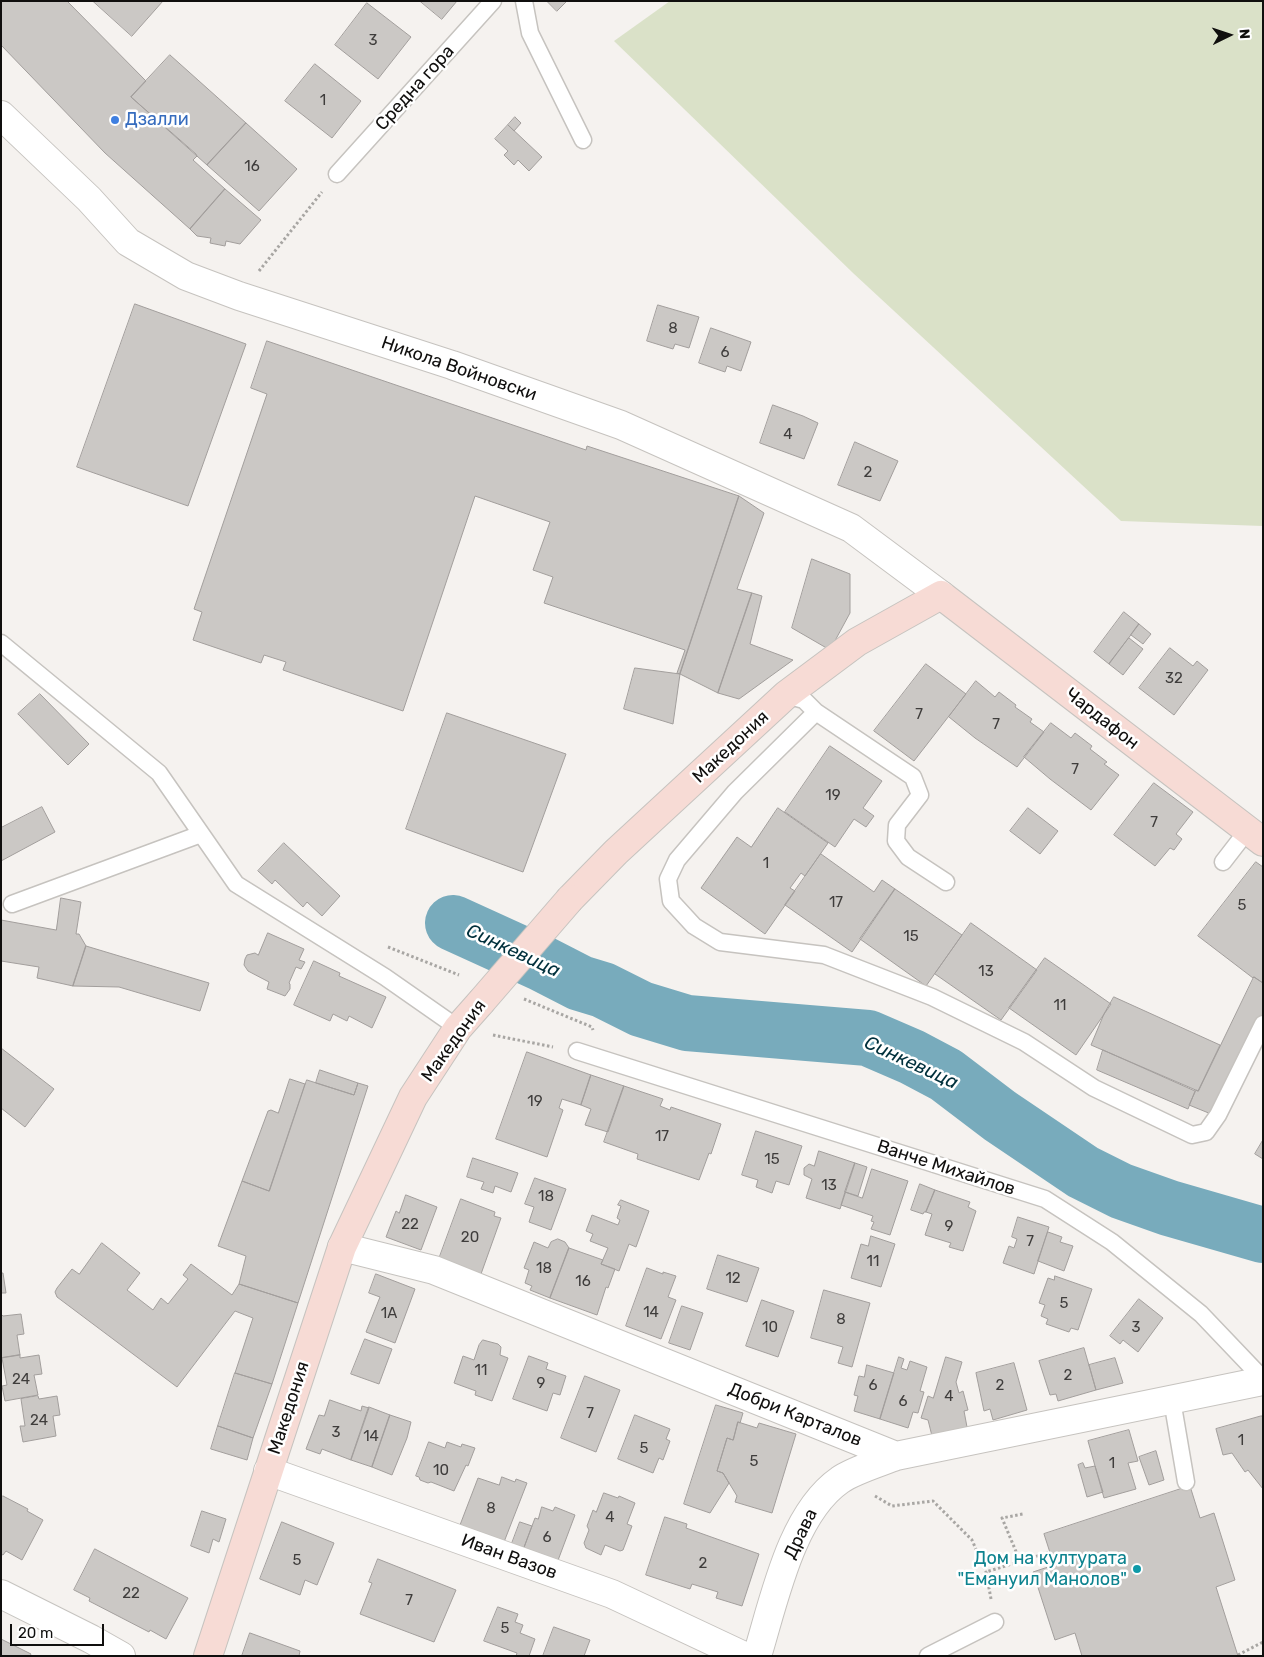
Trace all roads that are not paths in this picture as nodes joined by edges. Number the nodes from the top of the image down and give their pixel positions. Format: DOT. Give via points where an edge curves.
graph roads {
  1 [pos="494,1"];
  2 [pos="524,1"];
  3 [pos="1,115"];
  4 [pos="583,140"];
  5 [pos="337,174"];
  6 [pos="941,595"];
  7 [pos="1,643"];
  8 [pos="786,695"];
  9 [pos="816,712"];
  10 [pos="201,834"];
  11 [pos="1255,836"];
  12 [pos="1223,862"];
  13 [pos="946,882"];
  14 [pos="12,904"];
  15 [pos="1263,1024"];
  16 [pos="458,1028"];
  17 [pos="577,1051"];
  18 [pos="342,1247"];
  19 [pos="1263,1380"];
  20 [pos="1172,1400"];
  21 [pos="896,1456"];
  22 [pos="268,1471"];
  23 [pos="1186,1482"];
  24 [pos="1,1594"];
  25 [pos="995,1622"];
  26 [pos="121,1656"];
  27 [pos="208,1656"];
  28 [pos="744,1656"];
  29 [pos="757,1656"];
  30 [pos="928,1656"];
  1 -- 5 [label="lane, Средна гора"];
  2 -- 4 [label="lane" via="530,33"];
  3 -- 6 [label="street, Никола Войновски" via="89,199 128,242 186,276 621,425 851,528"];
  6 -- 8 [label="main road, Македония" via="857,642"];
  6 -- 11 [label="main road, Чардафон"];
  7 -- 10 [label="lane" via="159,773"];
  8 -- 9 [label="lane" via="804,700"];
  8 -- 16 [label="main road, Македония, bridge" via="616,852"];
  9 -- 13 [label="lane" via="913,777 920,795 897,825 896,841 908,856"];
  9 -- 15 [label="lane" via="735,792 677,860 668,879 671,901 694,926 720,942 824,955 932,997 1024,1042 1094,1088 1192,1135 1206,1132 1218,1115"];
  10 -- 14 [label="lane"];
  10 -- 16 [label="lane" via="236,884 385,976"];
  11 -- 12 [label="lane"];
  16 -- 18 [label="main road, Македония" via="413,1097"];
  17 -- 19 [label="lane, Ванче Михайлов" via="1045,1199 1112,1242 1201,1314"];
  18 -- 21 [label="street, Добри Карталов" via="434,1270"];
  18 -- 22 [label="main road, Македония"];
  19 -- 20 [label="street"];
  20 -- 21 [label="street"];
  20 -- 23 [label="lane"];
  21 -- 29 [label="street, Драва" via="845,1477 818,1500 792,1545"];
  22 -- 27 [label="main road, Македония"];
  22 -- 28 [label="street, Иван Вазов" via="612,1594"];
  24 -- 26 [label="street"];
  25 -- 30 [label="lane"];
}
